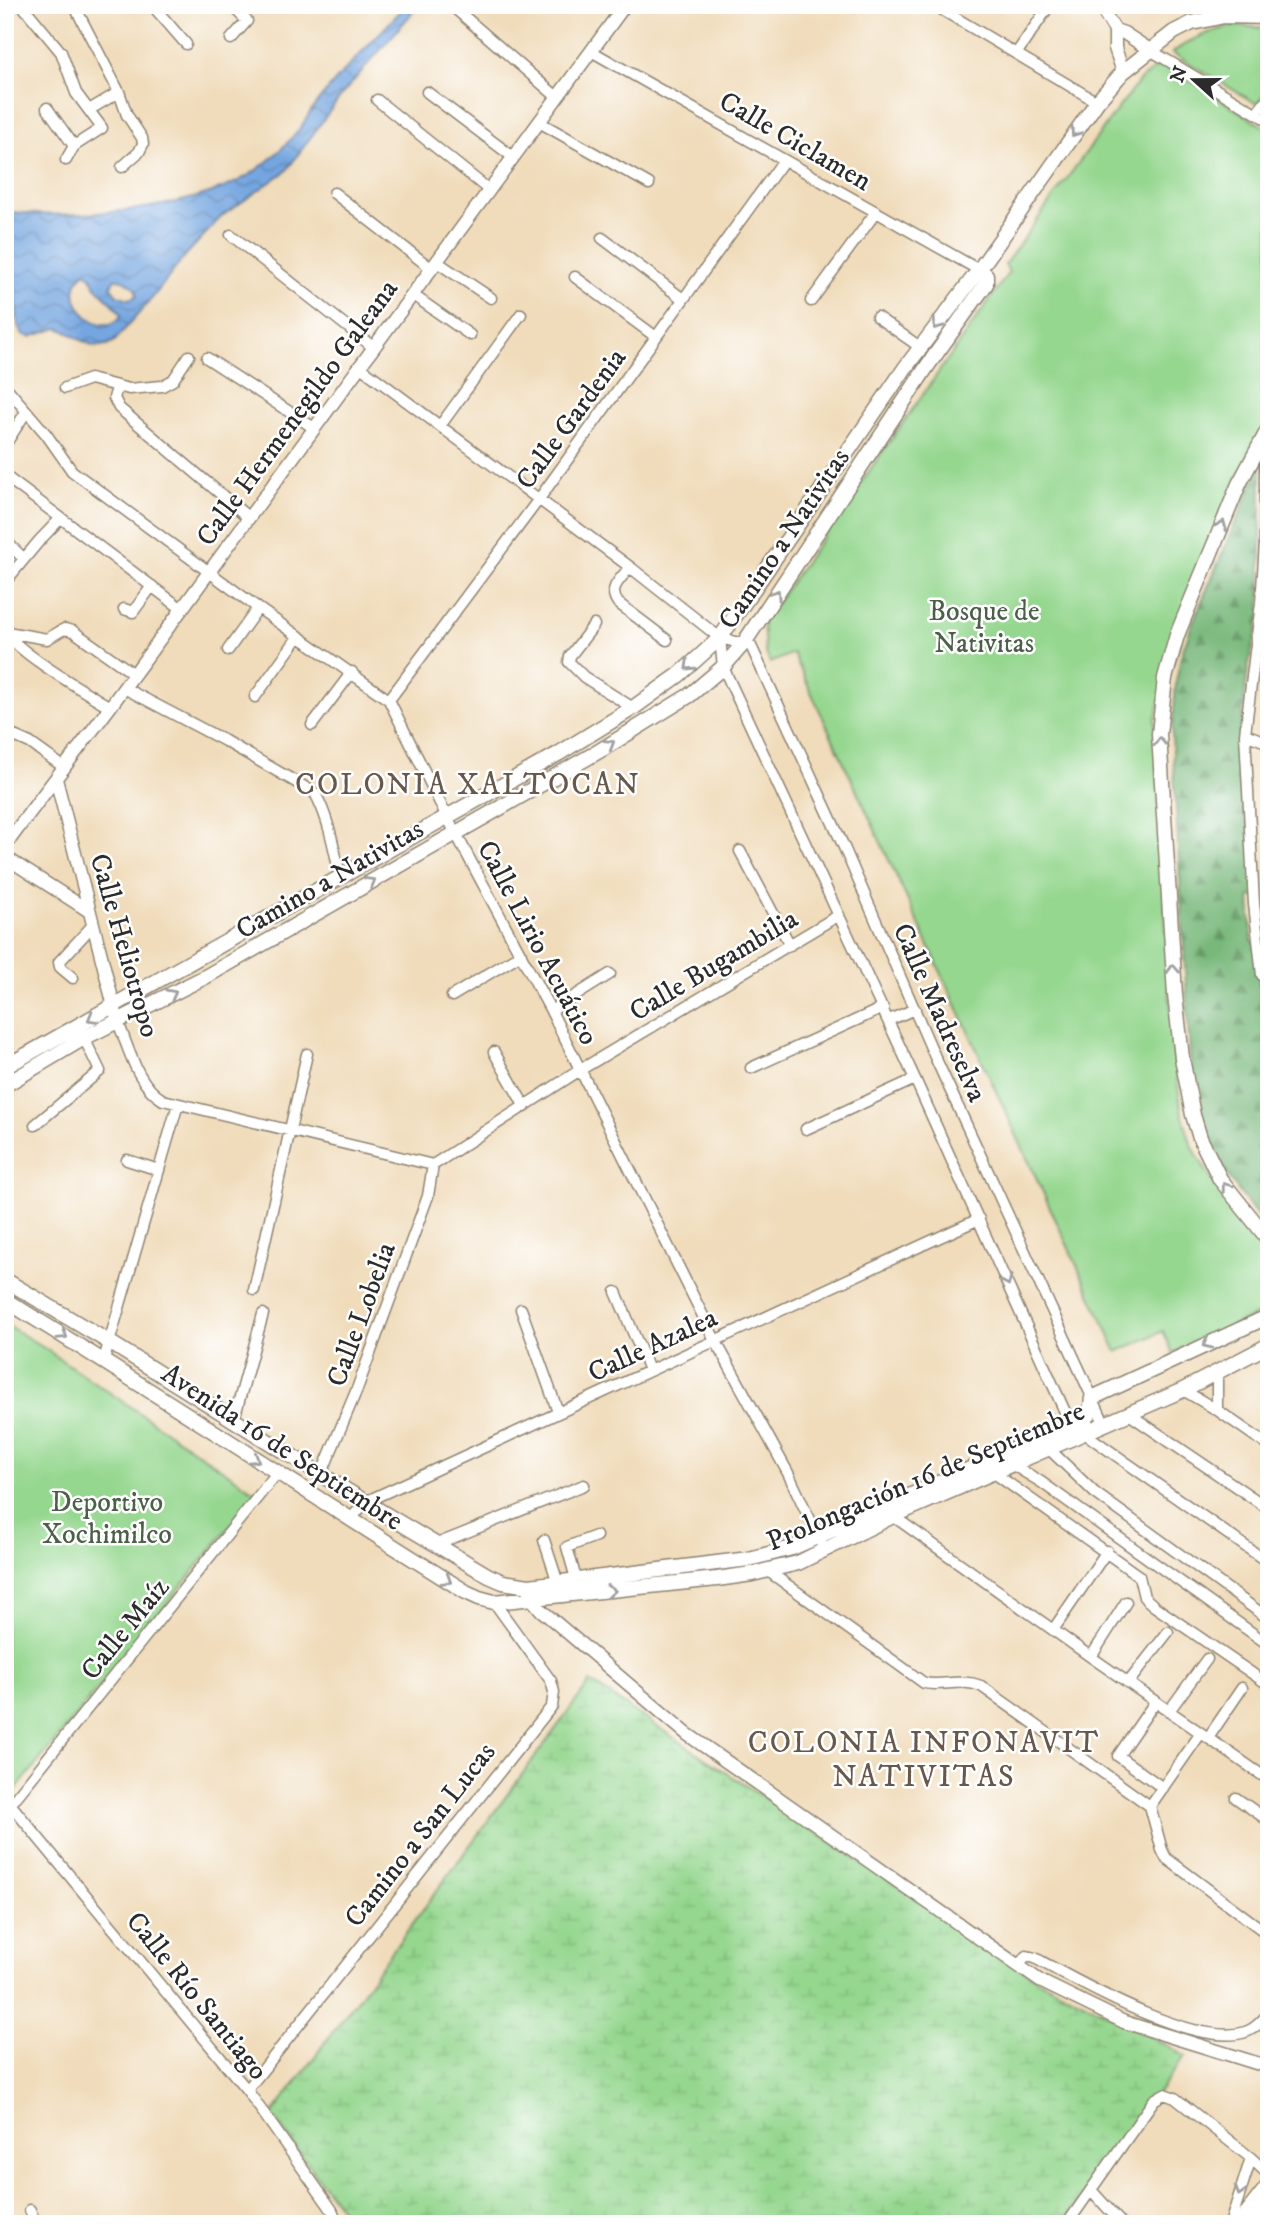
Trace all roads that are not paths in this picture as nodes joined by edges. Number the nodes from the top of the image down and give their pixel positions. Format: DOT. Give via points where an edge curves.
graph roads {
  1 [pos="22,5"];
  2 [pos="74,5"];
  3 [pos="152,5"];
  4 [pos="231,5"];
  5 [pos="451,5"];
  6 [pos="934,5"];
  7 [pos="1099,5"];
  8 [pos="620,7"];
  9 [pos="1047,9"];
  10 [pos="1269,18"];
  11 [pos="1115,30"];
  12 [pos="231,39"];
  13 [pos="186,44"];
  14 [pos="1150,50"];
  15 [pos="591,51"];
  16 [pos="1016,54"];
  17 [pos="1123,72"];
  18 [pos="119,92"];
  19 [pos="427,92"];
  20 [pos="557,97"];
  21 [pos="1269,97"];
  22 [pos="377,100"];
  23 [pos="1097,102"];
  24 [pos="47,108"];
  25 [pos="89,110"];
  26 [pos="1257,113"];
  27 [pos="1269,121"];
  28 [pos="539,122"];
  29 [pos="74,146"];
  30 [pos="513,157"];
  31 [pos="66,160"];
  32 [pos="784,160"];
  33 [pos="122,166"];
  34 [pos="649,184"];
  35 [pos="489,190"];
  36 [pos="334,193"];
  37 [pos="876,212"];
  38 [pos="231,235"];
  39 [pos="602,237"];
  40 [pos="435,266"];
  41 [pos="979,270"];
  42 [pos="575,277"];
  43 [pos="413,295"];
  44 [pos="491,299"];
  45 [pos="683,299"];
  46 [pos="811,301"];
  47 [pos="521,314"];
  48 [pos="877,317"];
  49 [pos="470,335"];
  50 [pos="656,337"];
  51 [pos="373,347"];
  52 [pos="920,347"];
  53 [pos="189,356"];
  54 [pos="207,358"];
  55 [pos="359,366"];
  56 [pos="5,386"];
  57 [pos="65,388"];
  58 [pos="117,388"];
  59 [pos="26,412"];
  60 [pos="440,426"];
  61 [pos="314,428"];
  62 [pos="1267,431"];
  63 [pos="5,445"];
  64 [pos="5,476"];
  65 [pos="539,499"];
  66 [pos="249,518"];
  67 [pos="60,519"];
  68 [pos="8,542"];
  69 [pos="24,559"];
  70 [pos="630,567"];
  71 [pos="209,572"];
  72 [pos="6,580"];
  73 [pos="152,586"];
  74 [pos="124,608"];
  75 [pos="258,608"];
  76 [pos="181,609"];
  77 [pos="594,625"];
  78 [pos="6,631"];
  79 [pos="299,636"];
  80 [pos="719,638"];
  81 [pos="667,640"];
  82 [pos="744,643"];
  83 [pos="228,650"];
  84 [pos="723,667"];
  85 [pos="352,672"];
  86 [pos="134,674"];
  87 [pos="124,688"];
  88 [pos="255,698"];
  89 [pos="389,700"];
  90 [pos="110,707"];
  91 [pos="633,708"];
  92 [pos="312,725"];
  93 [pos="5,732"];
  94 [pos="1245,734"];
  95 [pos="1269,743"];
  96 [pos="65,768"];
  97 [pos="55,779"];
  98 [pos="447,817"];
  99 [pos="456,834"];
  100 [pos="5,846"];
  101 [pos="740,851"];
  102 [pos="5,857"];
  103 [pos="340,877"];
  104 [pos="89,911"];
  105 [pos="839,915"];
  106 [pos="93,925"];
  107 [pos="790,945"];
  108 [pos="520,954"];
  109 [pos="610,974"];
  110 [pos="1262,975"];
  111 [pos="73,978"];
  112 [pos="452,996"];
  113 [pos="114,1005"];
  114 [pos="883,1008"];
  115 [pos="915,1009"];
  116 [pos="551,1011"];
  117 [pos="888,1020"];
  118 [pos="118,1022"];
  119 [pos="84,1038"];
  120 [pos="494,1052"];
  121 [pos="307,1054"];
  122 [pos="5,1067"];
  123 [pos="751,1068"];
  124 [pos="580,1070"];
  125 [pos="915,1079"];
  126 [pos="5,1085"];
  127 [pos="178,1104"];
  128 [pos="525,1107"];
  129 [pos="35,1125"];
  130 [pos="806,1129"];
  131 [pos="289,1132"];
  132 [pos="127,1160"];
  133 [pos="433,1166"];
  134 [pos="159,1170"];
  135 [pos="979,1219"];
  136 [pos="1269,1240"];
  137 [pos="5,1280"];
  138 [pos="19,1288"];
  139 [pos="254,1290"];
  140 [pos="616,1293"];
  141 [pos="7,1301"];
  142 [pos="521,1309"];
  143 [pos="263,1314"];
  144 [pos="1269,1316"];
  145 [pos="715,1340"];
  146 [pos="109,1342"];
  147 [pos="1269,1345"];
  148 [pos="104,1360"];
  149 [pos="649,1370"];
  150 [pos="1217,1372"];
  151 [pos="1183,1390"];
  152 [pos="1092,1398"];
  153 [pos="1217,1410"];
  154 [pos="558,1412"];
  155 [pos="1129,1414"];
  156 [pos="234,1419"];
  157 [pos="1070,1423"];
  158 [pos="1105,1425"];
  159 [pos="1084,1433"];
  160 [pos="1269,1446"];
  161 [pos="1048,1448"];
  162 [pos="1013,1465"];
  163 [pos="277,1473"];
  164 [pos="994,1473"];
  165 [pos="321,1475"];
  166 [pos="584,1485"];
  167 [pos="365,1502"];
  168 [pos="1269,1509"];
  169 [pos="894,1516"];
  170 [pos="351,1519"];
  171 [pos="596,1536"];
  172 [pos="544,1539"];
  173 [pos="437,1544"];
  174 [pos="821,1544"];
  175 [pos="1107,1551"];
  176 [pos="1269,1563"];
  177 [pos="768,1571"];
  178 [pos="576,1579"];
  179 [pos="541,1590"];
  180 [pos="1126,1601"];
  181 [pos="494,1602"];
  182 [pos="1269,1619"];
  183 [pos="1054,1630"];
  184 [pos="1168,1632"];
  185 [pos="1269,1646"];
  186 [pos="1091,1657"];
  187 [pos="1207,1659"];
  188 [pos="1128,1683"];
  189 [pos="1269,1685"];
  190 [pos="1242,1688"];
  191 [pos="1156,1702"];
  192 [pos="1169,1711"];
  193 [pos="1205,1736"];
  194 [pos="1269,1780"];
  195 [pos="1163,1788"];
  196 [pos="1236,1798"];
  197 [pos="1150,1806"];
  198 [pos="8,1808"];
  199 [pos="1269,1821"];
  200 [pos="1269,1935"];
  201 [pos="1018,1965"];
  202 [pos="1269,2013"];
  203 [pos="1269,2067"];
  204 [pos="247,2090"];
  205 [pos="1251,2158"];
  206 [pos="1269,2175"];
  207 [pos="1269,2183"];
  208 [pos="1092,2191"];
  209 [pos="1269,2202"];
  210 [pos="30,2210"];
  211 [pos="36,2224"];
  212 [pos="338,2224"];
  213 [pos="1068,2224"];
  214 [pos="1122,2224"];
  215 [pos="1230,2224"];
  216 [pos="1237,2224"];
  217 [pos="1252,2224"];
  1 -- 25 [label="street" via="61,52 76,93"];
  2 -- 18 [label="street"];
  3 -- 13 [label="street"];
  4 -- 12 [label="street" via="247,21"];
  5 -- 20 [label="street"];
  6 -- 16 [label="street"];
  7 -- 11 [label="street"];
  8 -- 15 [label="street, Calle Hermenegildo Galeana"];
  9 -- 16 [label="street"];
  10 -- 14 [label="main road, Camino a Nativitas" via="1205,19 1174,32"];
  11 -- 14 [label="street"];
  11 -- 17 [label="street"];
  14 -- 17 [label="main road, Camino a Nativitas"];
  14 -- 26 [label="street"];
  15 -- 20 [label="street, Calle Hermenegildo Galeana"];
  15 -- 32 [label="street, Calle Ciclamen"];
  16 -- 23 [label="street"];
  17 -- 23 [label="main road, Camino a Nativitas"];
  18 -- 25 [label="street"];
  18 -- 33 [label="street" via="143,144"];
  19 -- 30 [label="street"];
  20 -- 28 [label="street, Calle Hermenegildo Galeana"];
  21 -- 26 [label="street"];
  22 -- 35 [label="street"];
  23 -- 41 [label="main road, Camino a Nativitas, one-way"];
  24 -- 29 [label="street"];
  25 -- 29 [label="street" via="102,128"];
  26 -- 27 [label="street"];
  28 -- 30 [label="street, Calle Hermenegildo Galeana"];
  28 -- 34 [label="street"];
  29 -- 31 [label="street"];
  30 -- 35 [label="street, Calle Hermenegildo Galeana"];
  32 -- 37 [label="street, Calle Ciclamen"];
  32 -- 45 [label="street, Calle Gardenia"];
  35 -- 40 [label="street, Calle Hermenegildo Galeana"];
  36 -- 40 [label="street"];
  37 -- 41 [label="street, Calle Ciclamen"];
  37 -- 46 [label="street"];
  38 -- 51 [label="street"];
  39 -- 45 [label="street"];
  40 -- 43 [label="street, Calle Hermenegildo Galeana"];
  40 -- 44 [label="street"];
  41 -- 52 [label="main road, Camino a Nativitas, one-way"];
  82 -- 41 [label="main road, Camino a Nativitas, one-way" via="986,284 986,275"];
  42 -- 50 [label="street"];
  43 -- 49 [label="street"];
  43 -- 51 [label="street, Calle Hermenegildo Galeana"];
  45 -- 50 [label="street, Calle Gardenia"];
  47 -- 60 [label="street"];
  48 -- 52 [label="street"];
  50 -- 65 [label="street, Calle Gardenia"];
  51 -- 55 [label="street, Calle Hermenegildo Galeana"];
  52 -- 80 [label="main road, Camino a Nativitas"];
  53 -- 58 [label="street" via="173,380 162,386"];
  54 -- 61 [label="street"];
  55 -- 60 [label="street"];
  55 -- 61 [label="street, Calle Hermenegildo Galeana"];
  56 -- 59 [label="street, Calle Lirio Acuático"];
  57 -- 58 [label="street" via="90,379"];
  58 -- 66 [label="street" via="114,398 120,408"];
  59 -- 63 [label="street"];
  59 -- 71 [label="street, Calle Lirio Acuático" via="72,471"];
  60 -- 65 [label="street"];
  61 -- 66 [label="street, Calle Hermenegildo Galeana"];
  62 -- 94 [label="street" via="1264,567"];
  136 -- 62 [label="main road, one-way" via="1220,1179 1193,1115 1175,995 1159,734 1164,678 1177,635 1239,484"];
  64 -- 67 [label="street"];
  65 -- 70 [label="street"];
  65 -- 89 [label="street, Calle Gardenia"];
  66 -- 71 [label="street, Calle Hermenegildo Galeana"];
  67 -- 69 [label="street"];
  67 -- 73 [label="street"];
  68 -- 69 [label="street"];
  69 -- 72 [label="street"];
  70 -- 80 [label="street"];
  70 -- 81 [label="street" via="614,588 614,597"];
  71 -- 75 [label="street, Calle Lirio Acuático"];
  71 -- 76 [label="street, Calle Hermenegildo Galeana"];
  73 -- 74 [label="street" via="133,612"];
  73 -- 76 [label="street"];
  75 -- 79 [label="street, Calle Lirio Acuático"];
  75 -- 83 [label="street"];
  76 -- 86 [label="street, Calle Hermenegildo Galeana"];
  77 -- 91 [label="street" via="569,662"];
  78 -- 86 [label="street" via="47,639 64,629 73,631"];
  78 -- 90 [label="street" via="17,645"];
  79 -- 85 [label="street, Calle Lirio Acuático"];
  79 -- 88 [label="street"];
  80 -- 82 [label="street"];
  80 -- 84 [label="street, Calle Madreselva"];
  80 -- 91 [label="main road, Camino a Nativitas, one-way"];
  82 -- 84 [label="main road, Camino a Nativitas"];
  82 -- 115 [label="street, Calle Madreselva" via="751,646"];
  99 -- 84 [label="main road, Camino a Nativitas, one-way" via="690,695"];
  84 -- 105 [label="street, Calle Madreselva"];
  85 -- 89 [label="street, Calle Lirio Acuático"];
  85 -- 92 [label="street"];
  86 -- 87 [label="street, Calle Hermenegildo Galeana"];
  87 -- 90 [label="street, Calle Hermenegildo Galeana"];
  87 -- 103 [label="street" via="315,793"];
  89 -- 98 [label="street, Calle Lirio Acuático"];
  90 -- 96 [label="street, Calle Hermenegildo Galeana"];
  91 -- 98 [label="main road, Camino a Nativitas"];
  93 -- 96 [label="street"];
  94 -- 95 [label="street"];
  94 -- 110 [label="street"];
  96 -- 97 [label="street, Calle Hermenegildo Galeana"];
  97 -- 100 [label="street, Calle Hermenegildo Galeana"];
  97 -- 104 [label="street, Calle Heliotropo"];
  98 -- 99 [label="street, Calle Lirio Acuático"];
  98 -- 103 [label="main road, Camino a Nativitas"];
  99 -- 108 [label="street, Calle Lirio Acuático"];
  118 -- 99 [label="main road, Camino a Nativitas, one-way"];
  101 -- 107 [label="street"];
  102 -- 104 [label="street"];
  103 -- 113 [label="main road, Camino a Nativitas"];
  104 -- 106 [label="street, Calle Heliotropo"];
  105 -- 107 [label="street, Calle Bugambilia"];
  105 -- 114 [label="street, Calle Madreselva"];
  106 -- 111 [label="street" via="59,962"];
  106 -- 113 [label="street, Calle Heliotropo"];
  107 -- 124 [label="street, Calle Bugambilia"];
  108 -- 112 [label="street"];
  108 -- 116 [label="street, Calle Lirio Acuático"];
  109 -- 116 [label="street"];
  113 -- 118 [label="street, Calle Heliotropo"];
  113 -- 122 [label="main road, Camino a Nativitas, one-way"];
  114 -- 117 [label="street, Calle Madreselva"];
  114 -- 123 [label="street"];
  115 -- 117 [label="street"];
  115 -- 152 [label="street, Calle Madreselva"];
  116 -- 124 [label="street, Calle Lirio Acuático"];
  117 -- 125 [label="street, Calle Madreselva"];
  118 -- 119 [label="main road, Camino a Nativitas"];
  118 -- 127 [label="street, Calle Heliotropo" via="152,1094"];
  119 -- 126 [label="main road, Camino a Nativitas"];
  119 -- 129 [label="street" via="100,1071"];
  120 -- 128 [label="street"];
  121 -- 131 [label="street"];
  124 -- 128 [label="street, Calle Bugambilia"];
  124 -- 145 [label="street, Calle Lirio Acuático"];
  125 -- 130 [label="street"];
  125 -- 135 [label="street, Calle Madreselva"];
  127 -- 131 [label="street, Calle Heliotropo"];
  127 -- 134 [label="street"];
  128 -- 133 [label="street, Calle Bugambilia"];
  131 -- 133 [label="street, Calle Heliotropo"];
  131 -- 139 [label="street"];
  132 -- 134 [label="street"];
  133 -- 165 [label="street, Calle Lobelia" via="428,1196"];
  134 -- 146 [label="street"];
  135 -- 145 [label="street, Calle Azalea"];
  135 -- 157 [label="street, Calle Madreselva, one-way"];
  137 -- 138 [label="main road, Avenida 16 de Septiembre"];
  138 -- 141 [label="main road"];
  138 -- 146 [label="main road, Avenida 16 de Septiembre"];
  140 -- 149 [label="street"];
  141 -- 148 [label="main road, Avenida 16 de Septiembre, one-way"];
  142 -- 154 [label="street"];
  143 -- 156 [label="street"];
  144 -- 152 [label="main road, one-way"];
  145 -- 149 [label="street, Calle Azalea"];
  145 -- 174 [label="street, Calle Lirio Acuático"];
  146 -- 148 [label="street"];
  146 -- 156 [label="main road, Avenida 16 de Septiembre"];
  147 -- 150 [label="main road, Prolongación 16 de Septiembre"];
  148 -- 163 [label="main road, Avenida 16 de Septiembre, one-way"];
  149 -- 154 [label="street, Calle Azalea"];
  150 -- 151 [label="main road, Prolongación 16 de Septiembre"];
  150 -- 153 [label="street"];
  151 -- 153 [label="street"];
  151 -- 155 [label="main road, Prolongación 16 de Septiembre"];
  152 -- 157 [label="main road, Prolongación 16 de Septiembre" via="1087,1417"];
  152 -- 158 [label="street, Calle Madreselva"];
  153 -- 160 [label="street"];
  154 -- 167 [label="street, Calle Azalea"];
  155 -- 158 [label="main road, Prolongación 16 de Septiembre"];
  155 -- 168 [label="street"];
  156 -- 165 [label="main road, Avenida 16 de Septiembre"];
  157 -- 159 [label="street"];
  157 -- 174 [label="main road, Prolongación 16 de Septiembre"];
  158 -- 159 [label="main road, Prolongación 16 de Septiembre"];
  159 -- 161 [label="main road, Prolongación 16 de Septiembre"];
  159 -- 176 [label="street"];
  161 -- 162 [label="main road, Prolongación 16 de Septiembre"];
  161 -- 182 [label="street" via="1095,1493"];
  162 -- 164 [label="main road, Prolongación 16 de Septiembre"];
  162 -- 185 [label="street"];
  163 -- 170 [label="main road, Avenida 16 de Septiembre"];
  163 -- 198 [label="street, Calle Maíz"];
  164 -- 169 [label="main road, Prolongación 16 de Septiembre"];
  164 -- 175 [label="street"];
  165 -- 167 [label="main road, Avenida 16 de Septiembre"];
  166 -- 173 [label="street"];
  167 -- 170 [label="street, Calle Azalea"];
  167 -- 173 [label="main road, Avenida 16 de Septiembre"];
  169 -- 174 [label="main road, Prolongación 16 de Septiembre"];
  169 -- 183 [label="street"];
  170 -- 181 [label="main road, Avenida 16 de Septiembre, one-way" via="466,1592"];
  171 -- 178 [label="street" via="567,1547"];
  172 -- 179 [label="street"];
  173 -- 179 [label="main road, Avenida 16 de Septiembre" via="489,1576"];
  174 -- 177 [label="main road, Prolongación 16 de Septiembre" via="797,1563"];
  174 -- 178 [label="main road, Prolongación 16 de Septiembre" via="764,1556"];
  175 -- 183 [label="street"];
  175 -- 189 [label="street" via="1139,1576 1144,1597 1154,1606"];
  179 -- 177 [label="main road, Prolongación 16 de Septiembre, one-way" via="697,1581"];
  177 -- 197 [label="street" via="923,1683 981,1686"];
  178 -- 179 [label="main road, Prolongación 16 de Septiembre"];
  179 -- 181 [label="main road, Avenida 16 de Septiembre"];
  179 -- 201 [label="street" via="541,1610 687,1734"];
  180 -- 186 [label="street"];
  181 -- 204 [label="street, Camino a San Lucas" via="551,1681 552,1706"];
  183 -- 186 [label="street"];
  184 -- 188 [label="street"];
  186 -- 188 [label="street"];
  187 -- 192 [label="street"];
  188 -- 191 [label="street"];
  190 -- 193 [label="street"];
  191 -- 192 [label="street"];
  191 -- 195 [label="street" via="1118,1756"];
  192 -- 193 [label="street"];
  193 -- 194 [label="street"];
  193 -- 195 [label="street"];
  195 -- 197 [label="street"];
  196 -- 199 [label="street"];
  197 -- 200 [label="street" via="1166,1858"];
  198 -- 204 [label="street, Calle Río Santiago"];
  201 -- 202 [label="street" via="1027,1956 1035,1958 1118,2002 1195,2029 1226,2034 1248,2031"];
  201 -- 203 [label="street" via="1040,1981 1124,2022"];
  204 -- 212 [label="street, Calle Río Santiago"];
  205 -- 206 [label="street"];
  205 -- 208 [label="street" via="1164,2094 1154,2100"];
  205 -- 215 [label="street, one-way"];
  207 -- 216 [label="street"];
  208 -- 213 [label="street"];
  208 -- 214 [label="street"];
  209 -- 217 [label="street"];
  210 -- 211 [label="street"];
}
